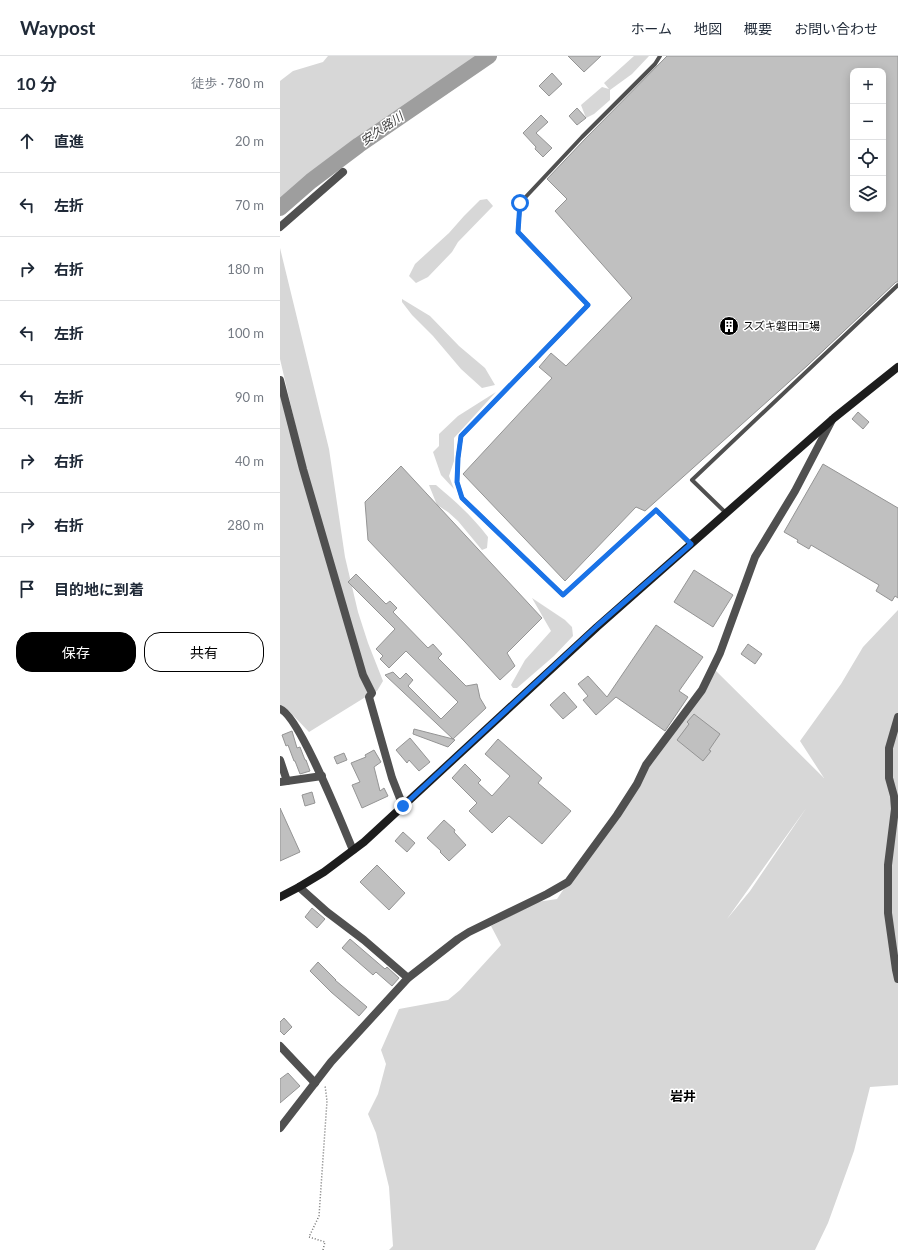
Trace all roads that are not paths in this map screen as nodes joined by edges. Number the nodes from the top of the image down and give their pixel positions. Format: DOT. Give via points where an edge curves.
graph roads {
  1 [pos="660,56"];
  2 [pos="344,172"];
  3 [pos="280,227"];
  4 [pos="898,285"];
  5 [pos="898,367"];
  6 [pos="280,380"];
  7 [pos="834,418"];
  8 [pos="726,513"];
  9 [pos="691,544"];
  10 [pos="280,709"];
  11 [pos="898,717"];
  12 [pos="280,760"];
  13 [pos="322,776"];
  14 [pos="283,782"];
  15 [pos="403,806"];
  16 [pos="895,809"];
  17 [pos="898,817"];
  18 [pos="352,850"];
  19 [pos="299,887"];
  20 [pos="280,897"];
  21 [pos="408,978"];
  22 [pos="898,979"];
  23 [pos="280,1046"];
  24 [pos="315,1083"];
  25 [pos="280,1128"];
  1 -- 9 [label="lane" via="520,203 518,232 588,305 461,436 457,482 462,498 563,595 656,510"];
  2 -- 3 [label="street"];
  4 -- 8 [label="lane" via="692,480"];
  5 -- 7 [label="street"];
  6 -- 15 [label="street" via="363,675 372,693 369,697 392,778"];
  7 -- 8 [label="street"];
  7 -- 21 [label="street" via="795,491 755,557 720,653 702,690 646,765 617,814 568,882 469,932"];
  8 -- 9 [label="street"];
  9 -- 15 [label="street" via="597,626"];
  10 -- 13 [label="street" via="284,710 296,728"];
  11 -- 16 [label="street" via="889,748 889,778"];
  12 -- 14 [label="street"];
  13 -- 14 [label="street"];
  13 -- 18 [label="street"];
  15 -- 18 [label="street"];
  16 -- 17 [label="street"];
  16 -- 22 [label="street" via="888,865 888,913"];
  18 -- 19 [label="street" via="324,872"];
  19 -- 20 [label="street"];
  19 -- 21 [label="street"];
  21 -- 24 [label="street"];
  23 -- 24 [label="street"];
  24 -- 25 [label="street"];
}
